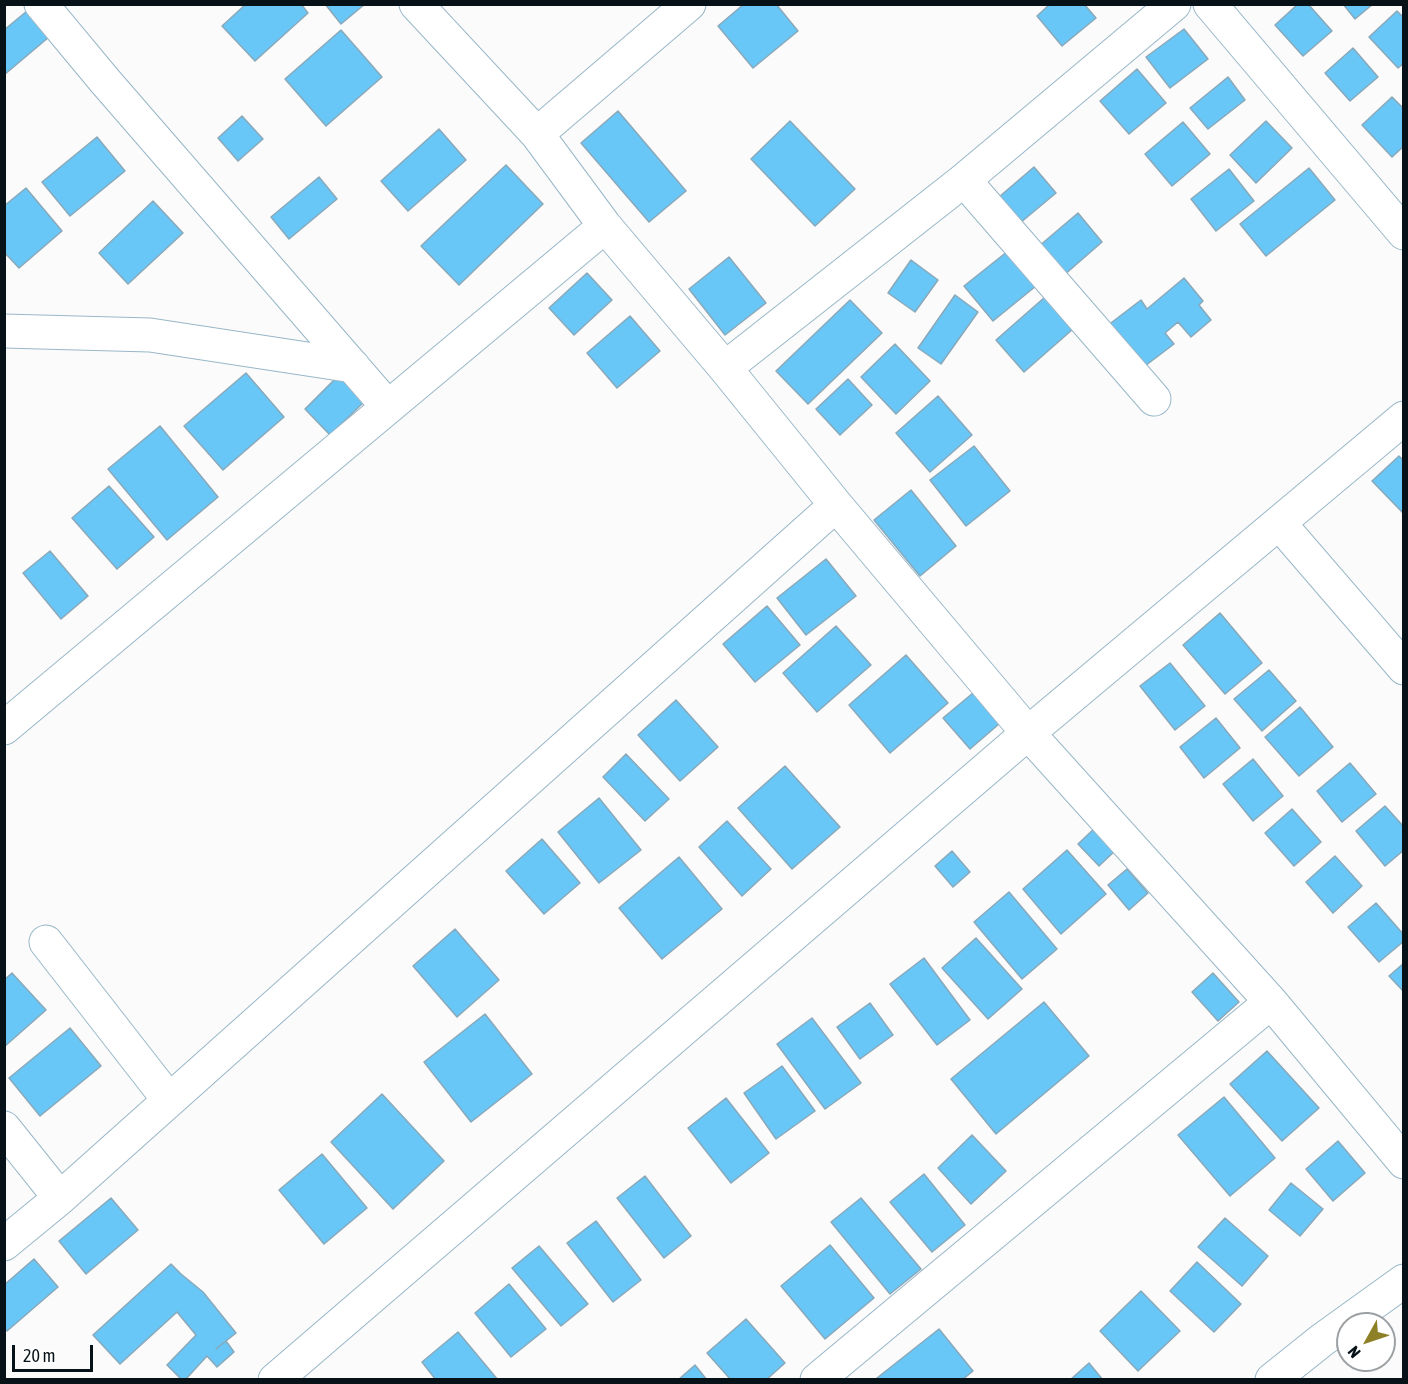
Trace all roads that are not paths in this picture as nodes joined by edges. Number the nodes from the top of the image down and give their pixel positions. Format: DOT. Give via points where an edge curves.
graph roads {
  1 [pos="41,4"];
  2 [pos="416,4"];
  3 [pos="689,4"];
  4 [pos="1174,4"];
  5 [pos="1210,4"];
  6 [pos="537,134"];
  7 [pos="964,180"];
  8 [pos="605,226"];
  9 [pos="1404,232"];
  10 [pos="4,331"];
  11 [pos="353,366"];
  12 [pos="725,368"];
  13 [pos="1154,399"];
  14 [pos="388,407"];
  15 [pos="1404,417"];
  16 [pos="836,505"];
  17 [pos="1279,523"];
  18 [pos="1404,669"];
  19 [pos="4,728"];
  20 [pos="1028,734"];
  21 [pos="46,942"];
  22 [pos="1271,1002"];
  23 [pos="169,1100"];
  24 [pos="4,1128"];
  25 [pos="1404,1162"];
  26 [pos="60,1198"];
  27 [pos="4,1244"];
  28 [pos="1404,1281"];
  29 [pos="275,1380"];
  30 [pos="817,1380"];
  31 [pos="1272,1380"];
  1 -- 11 [label="street"];
  2 -- 6 [label="street"];
  3 -- 6 [label="street"];
  4 -- 7 [label="street"];
  5 -- 9 [label="street"];
  6 -- 8 [label="street"];
  7 -- 12 [label="street"];
  7 -- 13 [label="street"];
  8 -- 12 [label="street"];
  8 -- 14 [label="street"];
  10 -- 11 [label="street" via="150,335"];
  11 -- 14 [label="street"];
  12 -- 16 [label="street"];
  14 -- 19 [label="street"];
  15 -- 17 [label="street"];
  16 -- 20 [label="street"];
  16 -- 23 [label="street"];
  17 -- 18 [label="street"];
  17 -- 20 [label="street"];
  20 -- 22 [label="street"];
  20 -- 29 [label="street"];
  21 -- 23 [label="street"];
  22 -- 25 [label="street"];
  22 -- 30 [label="street"];
  23 -- 26 [label="street"];
  24 -- 26 [label="street"];
  26 -- 27 [label="street"];
  28 -- 31 [label="street"];
}
